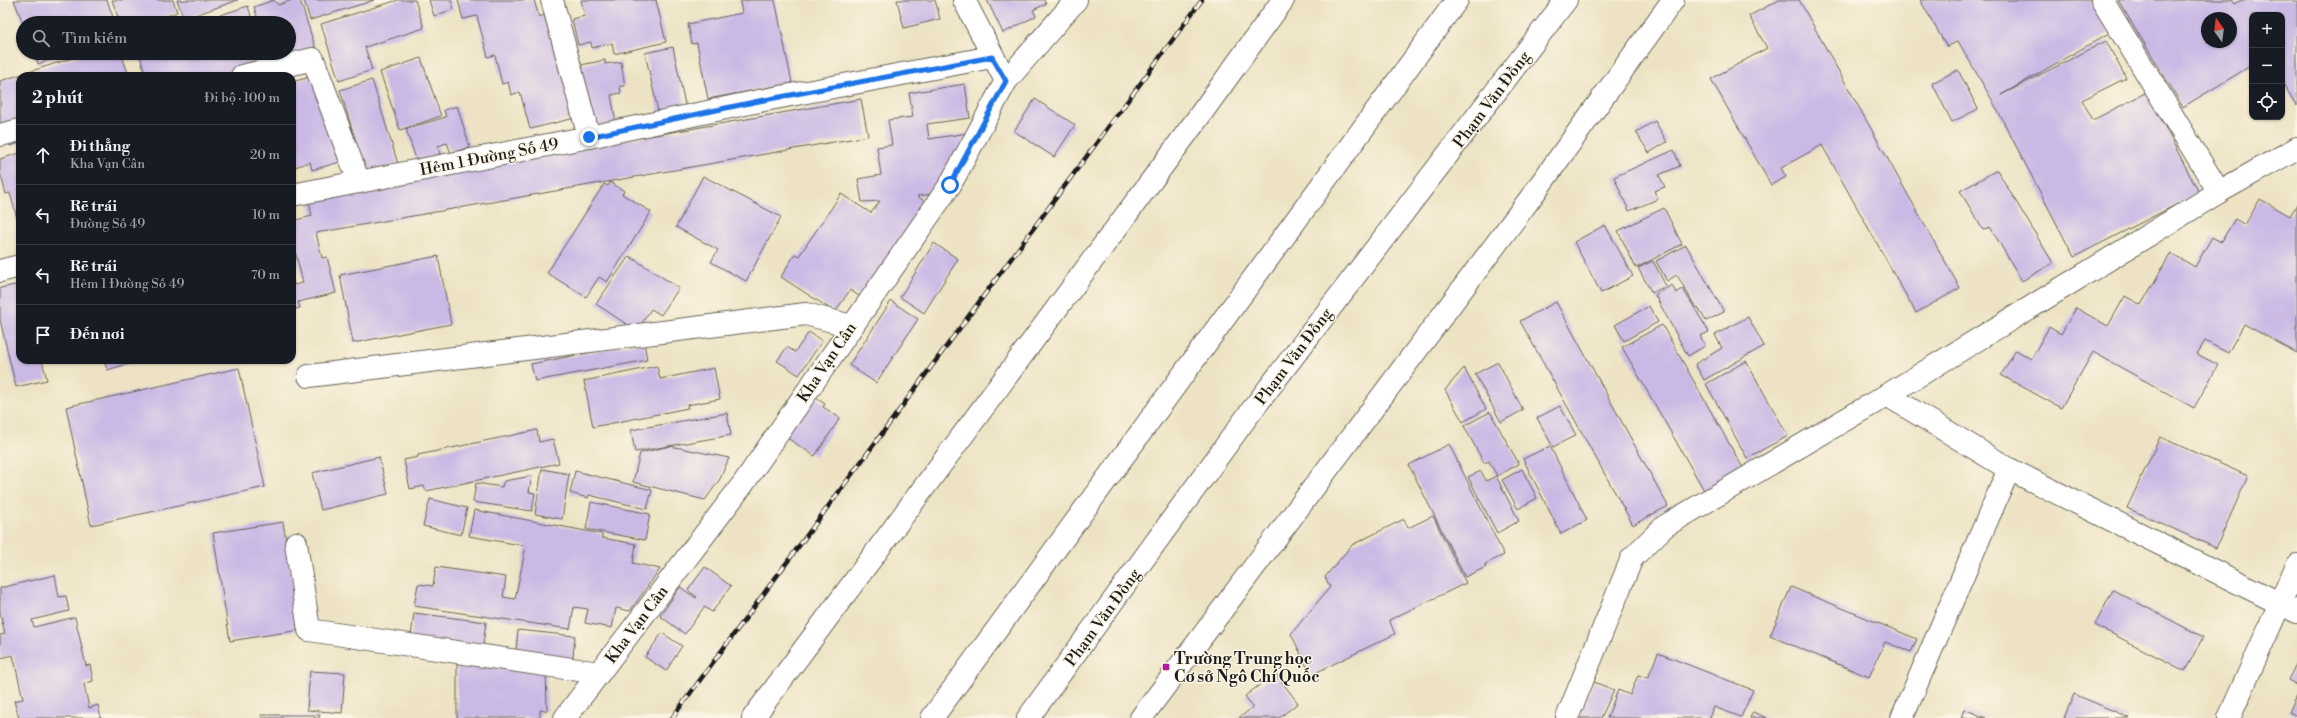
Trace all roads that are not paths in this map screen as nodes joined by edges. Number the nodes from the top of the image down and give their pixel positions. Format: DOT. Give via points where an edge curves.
graph roads {
  1 [pos="552,0"];
  2 [pos="964,0"];
  3 [pos="1076,0"];
  4 [pos="1283,0"];
  5 [pos="1457,0"];
  6 [pos="1566,0"];
  7 [pos="1674,0"];
  8 [pos="2102,0"];
  9 [pos="992,57"];
  10 [pos="259,72"];
  11 [pos="1006,81"];
  12 [pos="16,131"];
  13 [pos="0,135"];
  14 [pos="589,137"];
  15 [pos="2297,148"];
  16 [pos="359,182"];
  17 [pos="2218,192"];
  18 [pos="296,194"];
  19 [pos="16,267"];
  20 [pos="0,271"];
  21 [pos="850,326"];
  22 [pos="309,376"];
  23 [pos="1887,394"];
  24 [pos="2009,469"];
  25 [pos="296,543"];
  26 [pos="2297,565"];
  27 [pos="2288,607"];
  28 [pos="599,673"];
  29 [pos="565,718"];
  30 [pos="752,718"];
  31 [pos="932,718"];
  32 [pos="1028,718"];
  33 [pos="1141,718"];
  34 [pos="1567,718"];
  35 [pos="1902,718"];
  36 [pos="2229,718"];
  1 -- 14 [label="main road"];
  2 -- 9 [label="main road"];
  3 -- 11 [label="main road, Kha Vạn Cân"];
  4 -- 30 [label="main road" via="1191,128"];
  5 -- 31 [label="main road"];
  6 -- 32 [label="main road, Phạm Văn Đồng" via="1246,418"];
  7 -- 33 [label="main road" via="1532,196"];
  8 -- 17 [label="main road"];
  9 -- 11 [label="main road"];
  9 -- 14 [label="main road, Hẻm 1 Đường Số 49" via="759,101"];
  10 -- 16 [label="main road" via="313,59"];
  11 -- 21 [label="main road, Kha Vạn Cân" via="950,185"];
  12 -- 13 [label="main road"];
  14 -- 16 [label="main road, Hẻm 1 Đường Số 49"];
  15 -- 17 [label="main road"];
  16 -- 18 [label="main road, Hẻm 1 Đường Số 49"];
  17 -- 23 [label="main road"];
  19 -- 20 [label="main road"];
  21 -- 22 [label="main road" via="806,314"];
  21 -- 28 [label="main road, Kha Vạn Cân" via="743,484"];
  23 -- 24 [label="main road"];
  23 -- 34 [label="main road" via="1665,526 1632,558"];
  24 -- 27 [label="main road"];
  24 -- 35 [label="main road"];
  25 -- 28 [label="main road" via="309,630"];
  26 -- 27 [label="main road"];
  27 -- 36 [label="main road"];
  28 -- 29 [label="main road, Kha Vạn Cân"];
}
